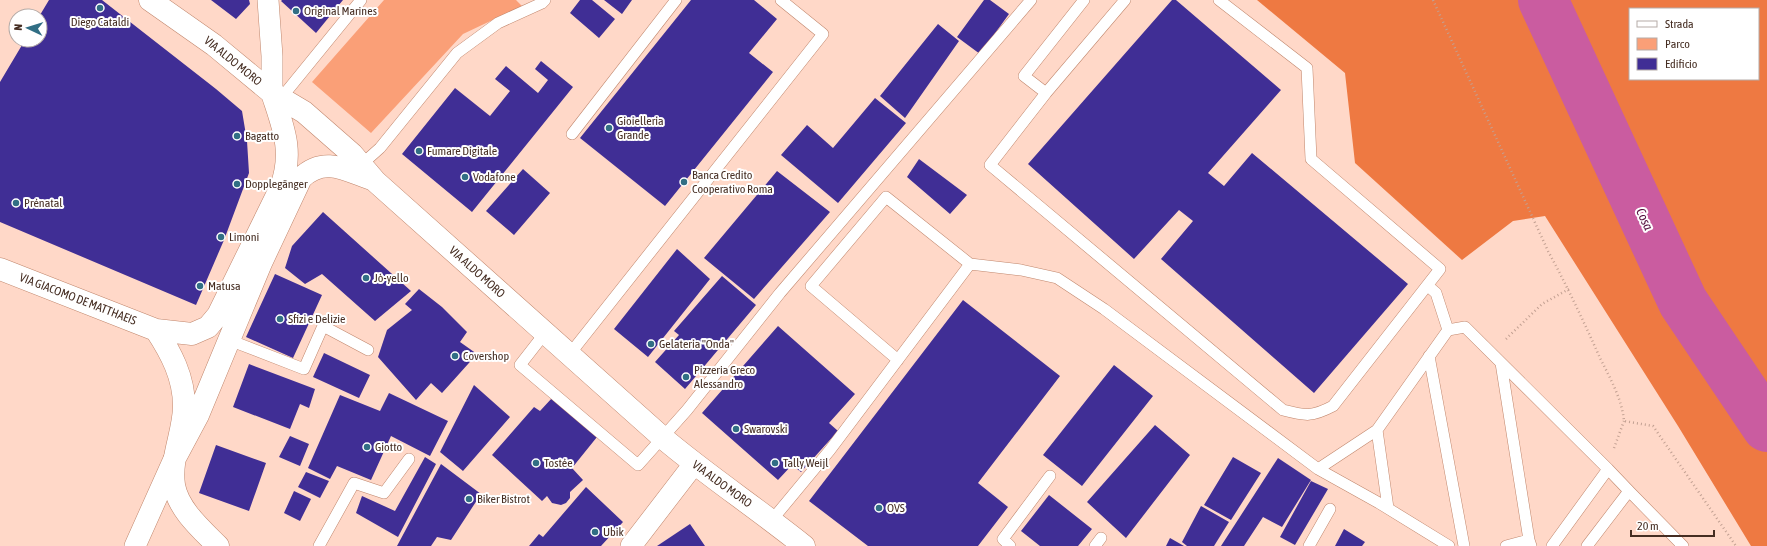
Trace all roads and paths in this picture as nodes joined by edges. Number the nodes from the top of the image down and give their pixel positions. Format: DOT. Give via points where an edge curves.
graph roads {
  1 [pos="150,0"];
  2 [pos="268,0"];
  3 [pos="361,0"];
  4 [pos="545,0"];
  5 [pos="676,0"];
  6 [pos="781,0"];
  7 [pos="1031,0"];
  8 [pos="1084,0"];
  9 [pos="1125,0"];
  10 [pos="1219,0"];
  11 [pos="1433,0"];
  12 [pos="1046,93"];
  13 [pos="277,95"];
  14 [pos="572,134"];
  15 [pos="368,173"];
  16 [pos="970,264"];
  17 [pos="0,269"];
  18 [pos="1428,286"];
  19 [pos="1569,288"];
  20 [pos="156,330"];
  21 [pos="1448,330"];
  22 [pos="545,334"];
  23 [pos="229,340"];
  24 [pos="368,350"];
  25 [pos="1491,353"];
  26 [pos="569,355"];
  27 [pos="1429,356"];
  28 [pos="898,360"];
  29 [pos="1501,363"];
  30 [pos="1624,421"];
  31 [pos="1377,430"];
  32 [pos="662,438"];
  33 [pos="175,458"];
  34 [pos="409,459"];
  35 [pos="694,464"];
  36 [pos="1606,467"];
  37 [pos="1318,469"];
  38 [pos="1050,476"];
  39 [pos="1629,491"];
  40 [pos="1388,508"];
  41 [pos="1330,510"];
  42 [pos="772,520"];
  43 [pos="1530,543"];
  44 [pos="135,546"];
  45 [pos="218,546"];
  46 [pos="319,546"];
  47 [pos="631,546"];
  48 [pos="804,546"];
  49 [pos="1010,546"];
  50 [pos="1309,546"];
  51 [pos="1449,546"];
  52 [pos="1464,546"];
  53 [pos="1506,546"];
  54 [pos="1552,546"];
  55 [pos="1587,546"];
  56 [pos="1683,546"];
  57 [pos="1736,546"];
  1 -- 13 [label="main road, VIA ALDO MORO" via="214,45"];
  2 -- 13 [label="street"];
  3 -- 13 [label="lane"];
  4 -- 15 [label="lane" via="542,4 498,23 457,53 380,148"];
  5 -- 14 [label="lane"];
  6 -- 26 [label="lane" via="823,34"];
  7 -- 32 [label="lane" via="780,293"];
  8 -- 12 [label="lane" via="1024,76"];
  9 -- 12 [label="lane"];
  10 -- 18 [label="lane" via="1307,68 1311,159 1440,269"];
  11 -- 19 [label="path" via="1544,244"];
  12 -- 18 [label="lane" via="990,165 1283,410 1304,416 1320,413 1333,406"];
  13 -- 15 [label="main road, VIA ALDO MORO" via="304,112"];
  13 -- 20 [label="main road, VIA GIACOMO DE MATTHAEIS" via="285,134 287,172 229,295 208,327 192,334"];
  15 -- 22 [label="main road, VIA ALDO MORO"];
  15 -- 23 [label="main road" via="333,165 319,166 309,170 301,178 264,256"];
  16 -- 28 [label="lane"];
  16 -- 28 [label="lane" via="886,198 811,286"];
  16 -- 37 [label="lane" via="1020,270 1057,278 1104,309"];
  17 -- 20 [label="main road, VIA GIACOMO DE MATTHAEIS"];
  18 -- 21 [label="lane" via="1436,293"];
  19 -- 25 [label="path" via="1542,304"];
  19 -- 30 [label="path" via="1623,408"];
  20 -- 33 [label="main road" via="170,352 181,377 184,406"];
  21 -- 25 [label="lane" via="1465,327"];
  21 -- 27 [label="lane"];
  22 -- 26 [label="main road, VIA ALDO MORO"];
  22 -- 32 [label="lane" via="520,365 638,465"];
  23 -- 24 [label="lane" via="304,369 323,326"];
  23 -- 33 [label="main road" via="198,415"];
  25 -- 29 [label="lane"];
  26 -- 32 [label="main road, VIA ALDO MORO"];
  27 -- 31 [label="lane"];
  27 -- 52 [label="lane"];
  28 -- 42 [label="lane" via="830,450"];
  29 -- 36 [label="lane"];
  29 -- 43 [label="lane"];
  30 -- 36 [label="path"];
  30 -- 57 [label="path" via="1653,426"];
  31 -- 37 [label="lane"];
  31 -- 40 [label="lane"];
  32 -- 35 [label="main road, VIA ALDO MORO"];
  33 -- 44 [label="street"];
  33 -- 45 [label="main road" via="174,485 183,508"];
  34 -- 46 [label="lane" via="384,493 354,483"];
  35 -- 42 [label="main road, VIA ALDO MORO"];
  35 -- 47 [label="street"];
  36 -- 39 [label="lane"];
  36 -- 54 [label="lane"];
  37 -- 40 [label="lane"];
  38 -- 49 [label="lane" via="1003,539"];
  39 -- 55 [label="lane"];
  39 -- 56 [label="lane"];
  40 -- 51 [label="lane"];
  41 -- 50 [label="lane"];
  42 -- 48 [label="main road, VIA ALDO MORO"];
  43 -- 53 [label="lane"];
}
